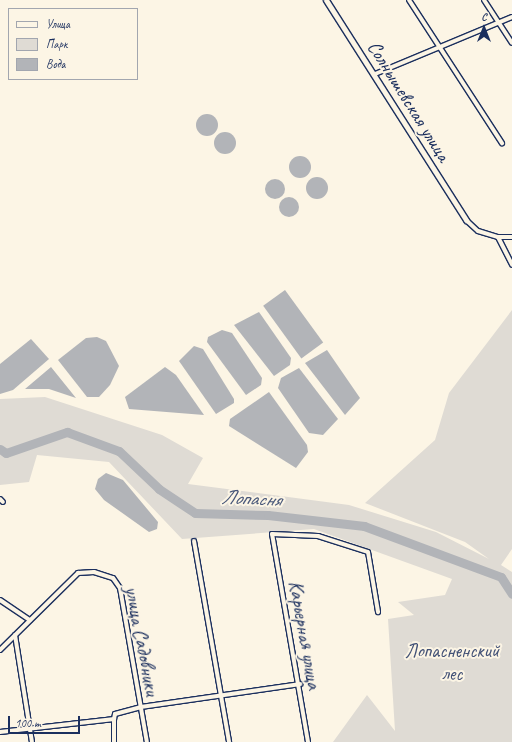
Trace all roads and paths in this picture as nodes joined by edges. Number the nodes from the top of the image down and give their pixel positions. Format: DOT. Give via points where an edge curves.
graph roads {
  1 [pos="326,0"];
  2 [pos="409,0"];
  3 [pos="484,0"];
  4 [pos="512,17"];
  5 [pos="500,23"];
  6 [pos="512,43"];
  7 [pos="439,47"];
  8 [pos="375,74"];
  9 [pos="502,143"];
  10 [pos="466,220"];
  11 [pos="498,237"];
  12 [pos="512,237"];
  13 [pos="512,265"];
  14 [pos="194,542"];
  15 [pos="0,600"];
  16 [pos="378,612"];
  17 [pos="30,620"];
  18 [pos="15,635"];
  19 [pos="0,650"];
  20 [pos="300,684"];
  21 [pos="221,696"];
  22 [pos="141,708"];
  23 [pos="114,719"];
  24 [pos="32,728"];
  25 [pos="0,732"];
  26 [pos="32,742"];
  27 [pos="114,742"];
  28 [pos="147,742"];
  29 [pos="229,742"];
  30 [pos="308,742"];
  1 -- 8 [label="street, Солнышевская улица"];
  2 -- 7 [label="street"];
  3 -- 5 [label="street"];
  4 -- 5 [label="street"];
  5 -- 6 [label="street"];
  5 -- 7 [label="street"];
  7 -- 8 [label="street"];
  7 -- 9 [label="street"];
  8 -- 10 [label="street, Солнышевская улица"];
  10 -- 11 [label="street" via="478,231"];
  11 -- 12 [label="street"];
  11 -- 13 [label="street"];
  14 -- 21 [label="street"];
  15 -- 17 [label="street"];
  16 -- 20 [label="street, Карьерная улица" via="368,552 318,536 272,534"];
  17 -- 18 [label="street, улица Садовники"];
  17 -- 22 [label="street, улица Садовники" via="78,573 94,572 113,578 120,588"];
  18 -- 19 [label="street, улица Садовники"];
  18 -- 24 [label="street"];
  20 -- 21 [label="street"];
  20 -- 30 [label="street, Карьерная улица"];
  21 -- 22 [label="street"];
  21 -- 29 [label="street"];
  22 -- 23 [label="street" via="115,714"];
  22 -- 28 [label="street, улица Садовники"];
  23 -- 24 [label="street"];
  23 -- 27 [label="street"];
  24 -- 25 [label="street"];
  24 -- 26 [label="street"];
}
